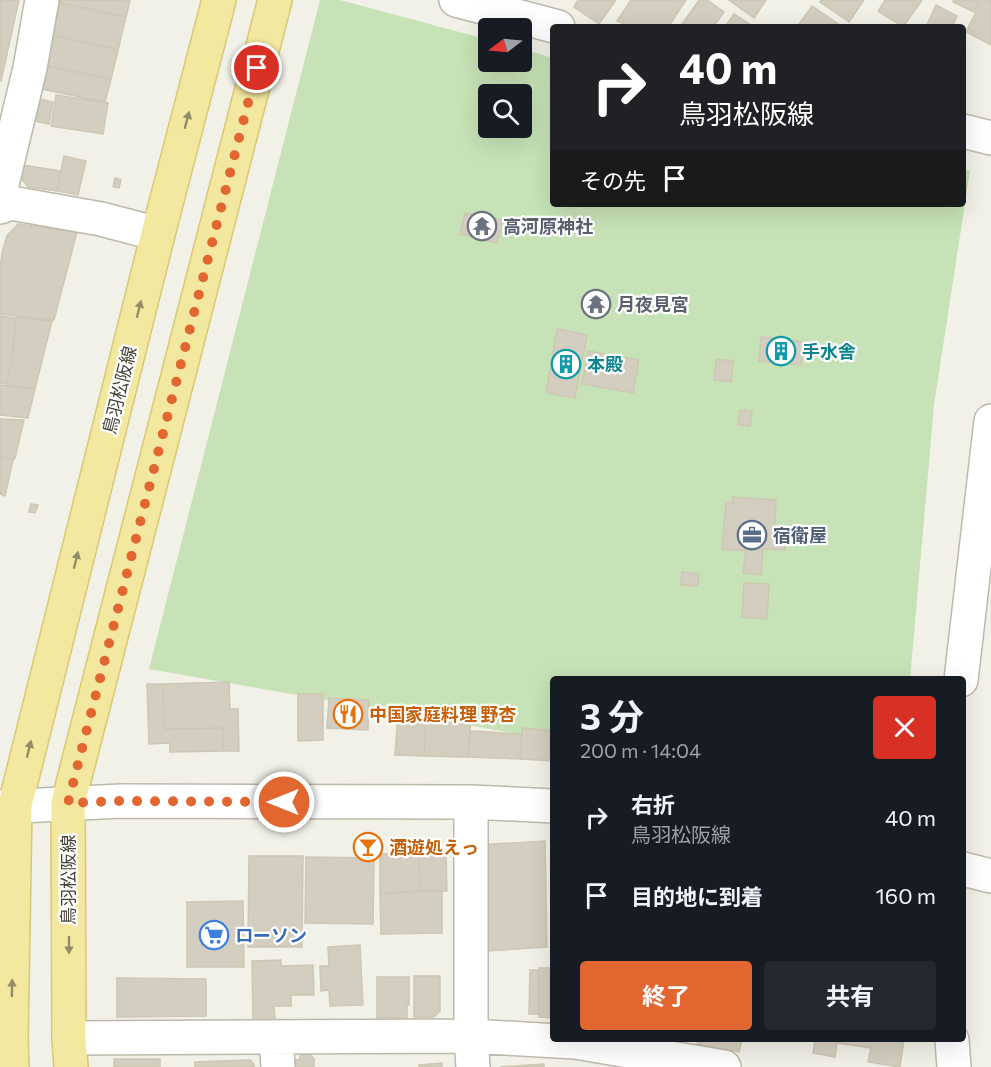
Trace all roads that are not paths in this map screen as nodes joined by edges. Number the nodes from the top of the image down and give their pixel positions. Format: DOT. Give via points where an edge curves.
graph roads {
  1 [pos="42,0"];
  2 [pos="219,0"];
  3 [pos="275,0"];
  4 [pos="468,1"];
  5 [pos="550,25"];
  6 [pos="966,132"];
  7 [pos="991,138"];
  8 [pos="0,193"];
  9 [pos="0,207"];
  10 [pos="158,234"];
  11 [pos="991,421"];
  12 [pos="961,676"];
  13 [pos="471,802"];
  14 [pos="68,803"];
  15 [pos="7,806"];
  16 [pos="550,806"];
  17 [pos="966,870"];
  18 [pos="991,876"];
  19 [pos="952,1042"];
  20 [pos="8,1048"];
  21 [pos="472,1051"];
  22 [pos="70,1052"];
  23 [pos="277,1052"];
  24 [pos="712,1066"];
  25 [pos="954,1067"];
  1 -- 8 [label="street"];
  10 -- 2 [label="main road, 鳥羽松阪線, one-way"];
  3 -- 14 [label="main road, 鳥羽松阪線"];
  4 -- 5 [label="street"];
  6 -- 7 [label="street"];
  9 -- 10 [label="street" via="11,203"];
  15 -- 10 [label="main road, 鳥羽松阪線, one-way"];
  11 -- 12 [label="street"];
  13 -- 14 [label="street"];
  13 -- 16 [label="street"];
  13 -- 21 [label="street"];
  14 -- 15 [label="street"];
  14 -- 22 [label="main road, 鳥羽松阪線, one-way"];
  20 -- 15 [label="main road, 鳥羽松阪線, one-way"];
  17 -- 18 [label="street"];
  19 -- 25 [label="street"];
  21 -- 23 [label="street"];
  21 -- 24 [label="street" via="575,1042"];
  22 -- 23 [label="street"];
}
